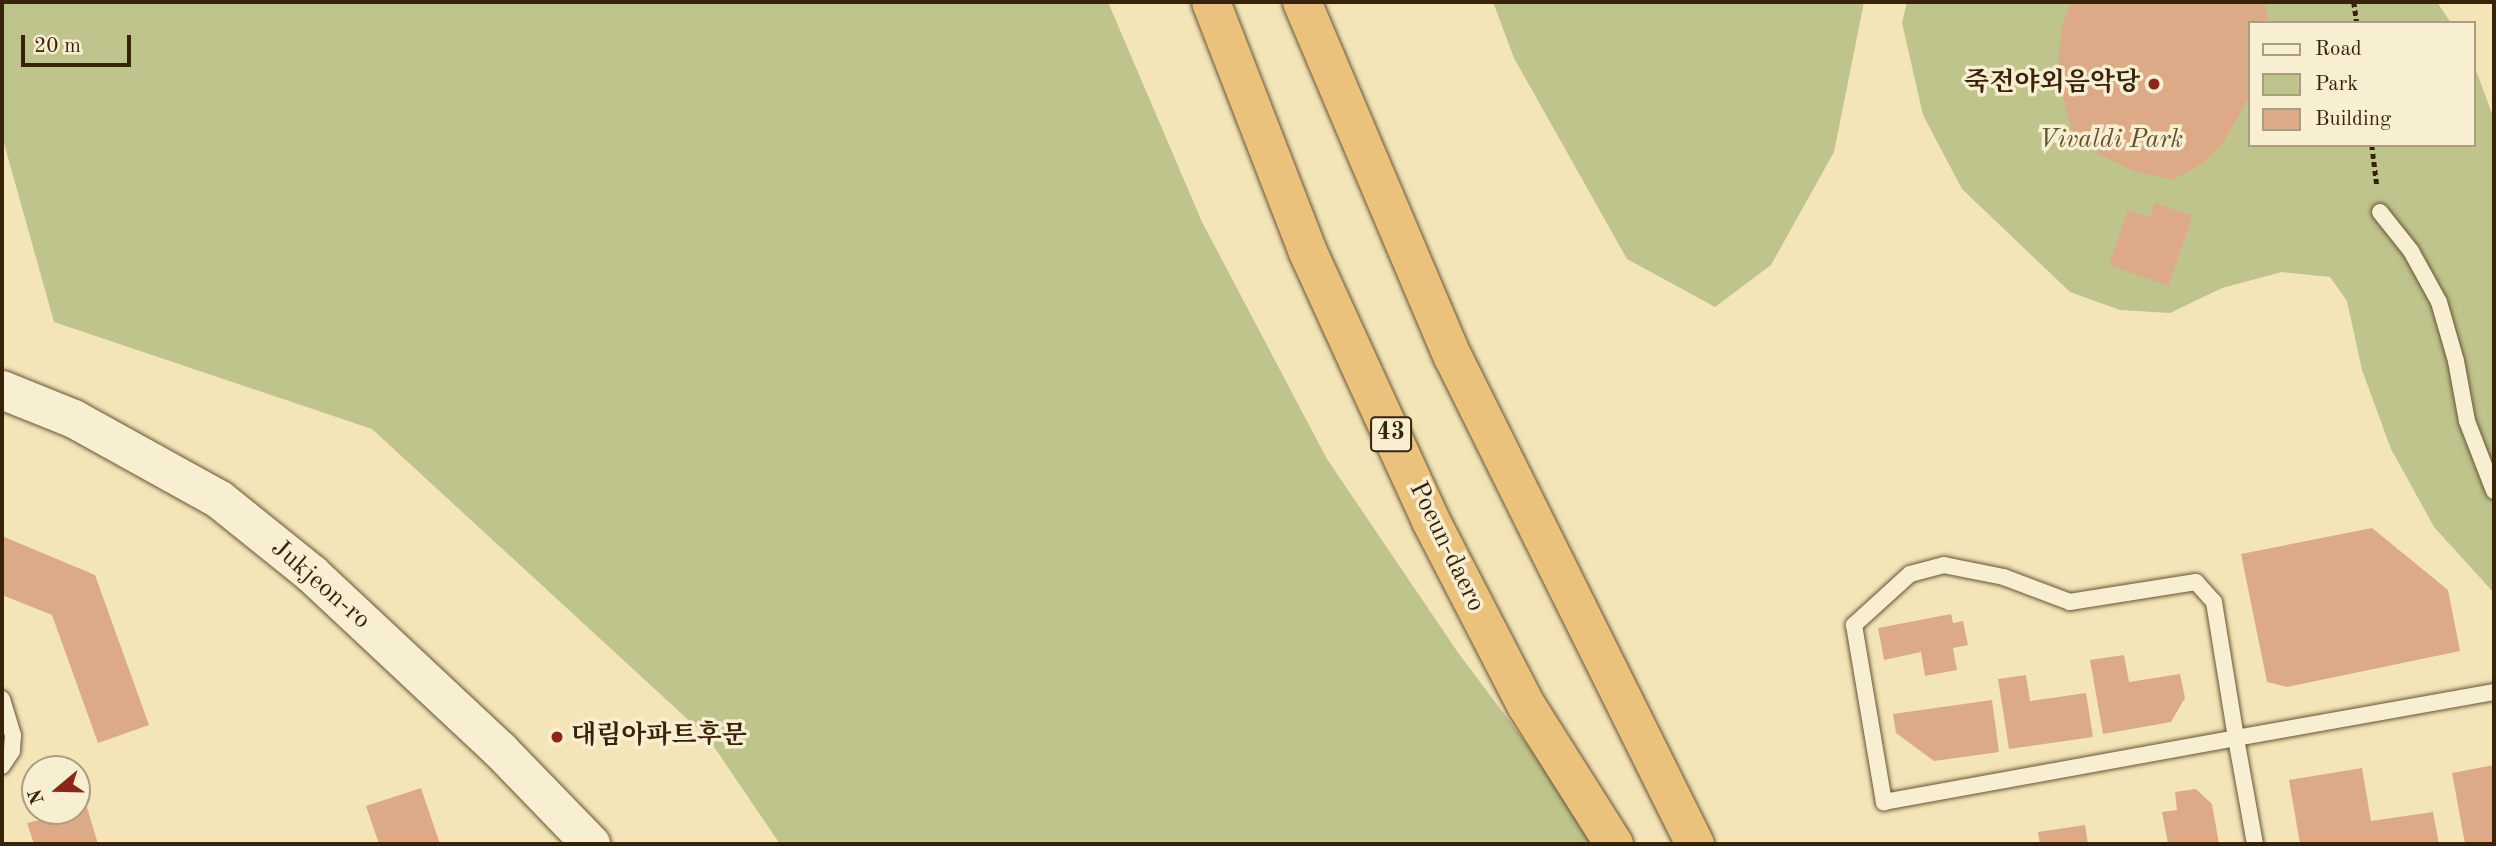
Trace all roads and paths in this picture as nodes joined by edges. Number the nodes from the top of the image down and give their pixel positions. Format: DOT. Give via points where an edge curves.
graph roads {
  1 [pos="1211,2"];
  2 [pos="1302,2"];
  3 [pos="2354,2"];
  4 [pos="2357,21"];
  5 [pos="2372,147"];
  6 [pos="2380,212"];
  7 [pos="2,390"];
  8 [pos="2494,491"];
  9 [pos="2494,691"];
  10 [pos="2,699"];
  11 [pos="2236,738"];
  12 [pos="2,766"];
  13 [pos="591,844"];
  14 [pos="1614,844"];
  15 [pos="1695,844"];
  16 [pos="2255,844"];
  1 -- 14 [label="highway, Poeun-daero / 43" via="1307,250 1431,520 1525,705"];
  2 -- 15 [label="highway" via="1453,357"];
  3 -- 4 [label="path"];
  5 -- 6 [label="path"];
  6 -- 8 [label="lane" via="2411,251 2439,302 2467,421"];
  7 -- 13 [label="street, Jukjeon-ro" via="74,419 220,500 312,574 500,750"];
  9 -- 11 [label="lane"];
  10 -- 12 [label="lane" via="13,735 12,751"];
  11 -- 11 [label="lane" via="1884,802 1854,625 1910,574 1944,565 2004,577 2070,602 2196,582 2214,603"];
  11 -- 16 [label="lane"];
}
